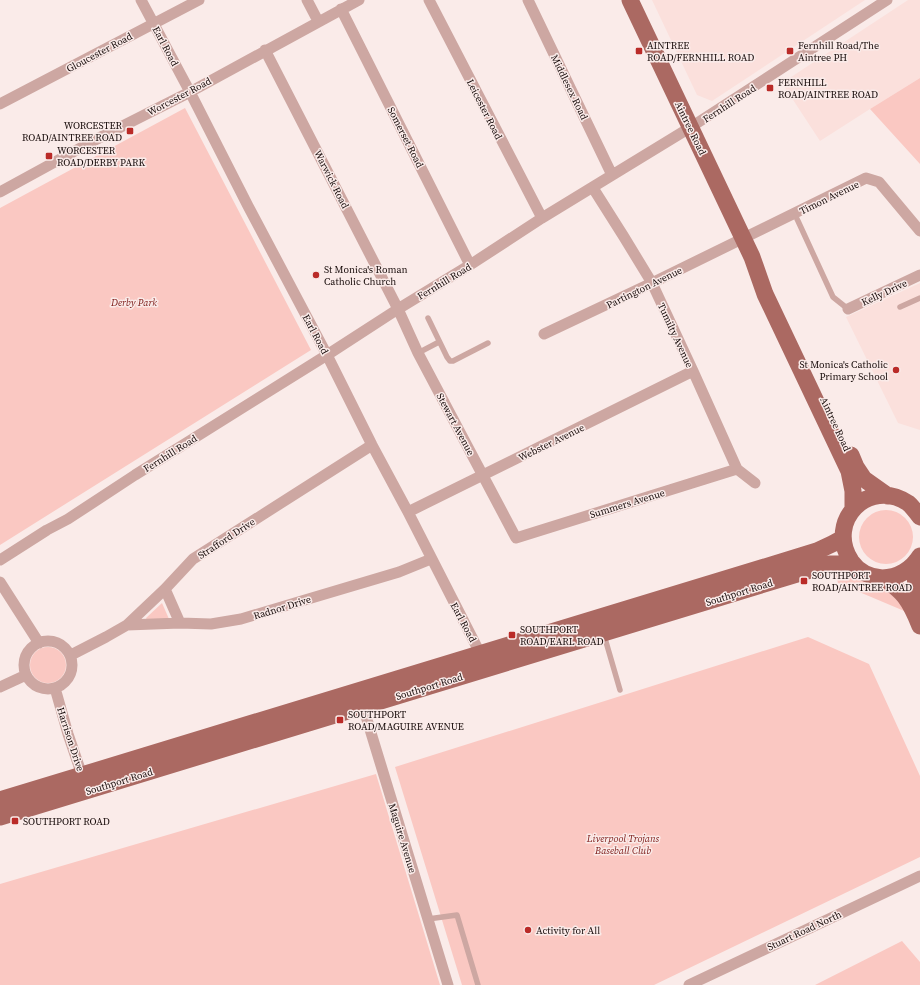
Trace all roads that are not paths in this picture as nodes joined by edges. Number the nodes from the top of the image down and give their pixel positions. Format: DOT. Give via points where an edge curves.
graph roads {
  1 [pos="141,0"];
  2 [pos="199,0"];
  3 [pos="306,0"];
  4 [pos="359,0"];
  5 [pos="429,0"];
  6 [pos="528,0"];
  7 [pos="630,0"];
  8 [pos="887,0"];
  9 [pos="341,9"];
  10 [pos="318,21"];
  11 [pos="154,23"];
  12 [pos="265,50"];
  13 [pos="190,92"];
  14 [pos="0,104"];
  15 [pos="691,127"];
  16 [pos="612,175"];
  17 [pos="592,188"];
  18 [pos="0,192"];
  19 [pos="790,216"];
  20 [pos="542,218"];
  21 [pos="920,231"];
  22 [pos="744,239"];
  23 [pos="752,257"];
  24 [pos="470,265"];
  25 [pos="920,275"];
  26 [pos="652,283"];
  27 [pos="920,298"];
  28 [pos="900,307"];
  29 [pos="398,309"];
  30 [pos="848,309"];
  31 [pos="428,318"];
  32 [pos="544,334"];
  33 [pos="439,342"];
  34 [pos="488,343"];
  35 [pos="418,352"];
  36 [pos="327,355"];
  37 [pos="693,371"];
  38 [pos="372,445"];
  39 [pos="737,469"];
  40 [pos="483,475"];
  41 [pos="755,483"];
  42 [pos="888,496"];
  43 [pos="914,504"];
  44 [pos="853,509"];
  45 [pos="408,512"];
  46 [pos="920,517"];
  47 [pos="516,538"];
  48 [pos="843,538"];
  49 [pos="919,558"];
  50 [pos="431,559"];
  51 [pos="0,560"];
  52 [pos="858,569"];
  53 [pos="884,578"];
  54 [pos="0,582"];
  55 [pos="165,589"];
  56 [pos="920,600"];
  57 [pos="180,623"];
  58 [pos="127,625"];
  59 [pos="920,626"];
  60 [pos="603,633"];
  61 [pos="39,642"];
  62 [pos="480,653"];
  63 [pos="71,655"];
  64 [pos="487,669"];
  65 [pos="26,675"];
  66 [pos="0,687"];
  67 [pos="55,688"];
  68 [pos="620,690"];
  69 [pos="361,698"];
  70 [pos="84,783"];
  71 [pos="0,800"];
  72 [pos="0,817"];
  73 [pos="920,876"];
  74 [pos="428,919"];
  75 [pos="448,985"];
  76 [pos="478,985"];
  77 [pos="689,985"];
  1 -- 11 [label="street, Earl Road"];
  2 -- 11 [label="street, Gloucester Road"];
  3 -- 10 [label="street"];
  4 -- 9 [label="street, Worcester Road"];
  5 -- 20 [label="street, Leicester Road"];
  6 -- 16 [label="street, Middlesex Road"];
  7 -- 15 [label="main road, Aintree Road"];
  8 -- 15 [label="street, Fernhill Road"];
  9 -- 10 [label="street, Worcester Road"];
  9 -- 24 [label="street, Somerset Road"];
  10 -- 12 [label="street, Worcester Road"];
  11 -- 13 [label="street, Earl Road"];
  11 -- 14 [label="street, Gloucester Road"];
  12 -- 13 [label="street, Worcester Road"];
  12 -- 29 [label="street, Warwick Road"];
  13 -- 18 [label="street, Worcester Road"];
  13 -- 36 [label="street, Earl Road"];
  15 -- 16 [label="street, Fernhill Road"];
  15 -- 22 [label="main road, Aintree Road"];
  16 -- 17 [label="street, Fernhill Road"];
  17 -- 20 [label="street, Fernhill Road"];
  17 -- 26 [label="street, Tumilty Avenue"];
  19 -- 21 [label="street, Timon Avenue" via="866,178 879,182"];
  19 -- 22 [label="street, Timon Avenue"];
  19 -- 30 [label="lane" via="796,217 833,297"];
  20 -- 24 [label="street, Fernhill Road"];
  22 -- 23 [label="main road, Aintree Road"];
  22 -- 26 [label="street, Partington Avenue"];
  23 -- 42 [label="main road, Aintree Road" via="774,290 856,467 864,479"];
  23 -- 44 [label="main road, Aintree Road" via="765,294 849,471"];
  24 -- 29 [label="street, Fernhill Road"];
  25 -- 30 [label="street, Kelly Drive"];
  26 -- 32 [label="street, Partington Avenue"];
  26 -- 37 [label="street, Tumilty Avenue"];
  27 -- 28 [label="lane"];
  29 -- 35 [label="street, Stewart Avenue"];
  29 -- 36 [label="street, Fernhill Road"];
  31 -- 33 [label="lane"];
  33 -- 34 [label="lane" via="450,361"];
  33 -- 35 [label="lane"];
  35 -- 40 [label="street, Stewart Avenue"];
  36 -- 38 [label="street, Earl Road"];
  36 -- 51 [label="street, Fernhill Road"];
  37 -- 39 [label="street, Tumilty Avenue"];
  37 -- 40 [label="street, Webster Avenue"];
  38 -- 45 [label="street, Earl Road"];
  38 -- 55 [label="street, Strafford Drive" via="193,559"];
  39 -- 41 [label="street, Tumilty Avenue"];
  39 -- 47 [label="street, Summers Avenue"];
  40 -- 45 [label="street, Webster Avenue"];
  40 -- 47 [label="street, Stewart Avenue"];
  42 -- 43 [label="main road"];
  42 -- 44 [label="main road" via="866,500"];
  43 -- 46 [label="main road" via="914,509"];
  44 -- 48 [label="main road" via="844,524"];
  45 -- 50 [label="street, Earl Road"];
  48 -- 52 [label="main road" via="846,554"];
  48 -- 62 [label="main road, Southport Road" via="817,551"];
  49 -- 53 [label="main road" via="903,573"];
  49 -- 56 [label="main road" via="915,578"];
  50 -- 57 [label="street, Radnor Drive" via="399,572 241,619 211,624"];
  50 -- 62 [label="street, Earl Road"];
  52 -- 53 [label="main road, Southport Road"];
  52 -- 60 [label="main road, Southport Road" via="830,564"];
  53 -- 59 [label="main road" via="904,596"];
  54 -- 61 [label="street"];
  55 -- 57 [label="street"];
  55 -- 58 [label="street, Strafford Drive"];
  57 -- 58 [label="street, Radnor Drive"];
  58 -- 63 [label="street, Strafford Drive"];
  60 -- 64 [label="main road, Southport Road"];
  60 -- 68 [label="lane"];
  61 -- 63 [label="street" via="55,642 62,645"];
  61 -- 65 [label="street" via="31,648 25,660"];
  62 -- 64 [label="street, Earl Road"];
  62 -- 69 [label="main road, Southport Road"];
  63 -- 67 [label="street" via="72,672 65,683"];
  64 -- 69 [label="main road, Southport Road"];
  65 -- 66 [label="street"];
  65 -- 67 [label="street" via="32,683 43,688"];
  67 -- 70 [label="street, Harrison Drive"];
  69 -- 70 [label="main road, Southport Road"];
  69 -- 74 [label="street, Maguire Avenue"];
  70 -- 71 [label="main road, Southport Road"];
  70 -- 72 [label="main road, Southport Road"];
  73 -- 77 [label="street, Stuart Road North"];
  74 -- 75 [label="street, Maguire Avenue"];
  74 -- 76 [label="lane" via="456,914"];
}
